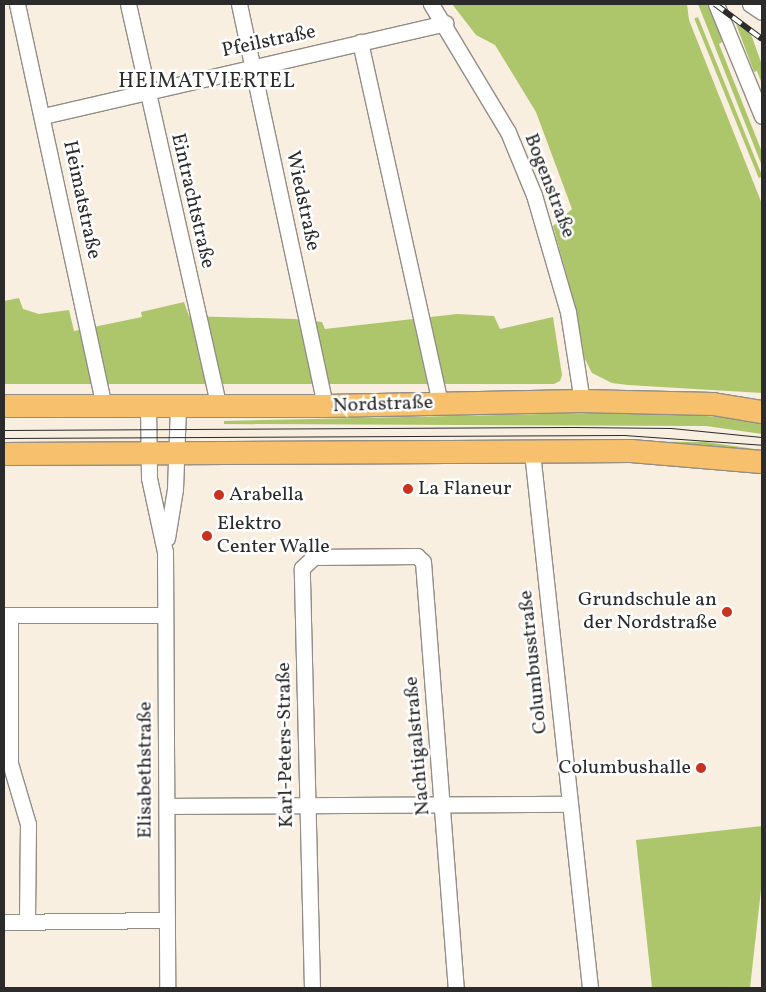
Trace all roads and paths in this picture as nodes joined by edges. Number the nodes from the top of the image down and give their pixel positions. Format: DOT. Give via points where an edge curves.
graph roads {
  1 [pos="17,4"];
  2 [pos="128,4"];
  3 [pos="239,4"];
  4 [pos="431,4"];
  5 [pos="716,4"];
  6 [pos="722,4"];
  7 [pos="750,4"];
  8 [pos="762,12"];
  9 [pos="445,24"];
  10 [pos="730,34"];
  11 [pos="360,42"];
  12 [pos="253,67"];
  13 [pos="146,91"];
  14 [pos="42,116"];
  15 [pos="762,116"];
  16 [pos="582,402"];
  17 [pos="440,403"];
  18 [pos="148,405"];
  19 [pos="4,406"];
  20 [pos="104,406"];
  21 [pos="178,406"];
  22 [pos="325,406"];
  23 [pos="219,407"];
  24 [pos="762,412"];
  25 [pos="532,452"];
  26 [pos="149,453"];
  27 [pos="4,454"];
  28 [pos="176,454"];
  29 [pos="762,462"];
  30 [pos="165,552"];
  31 [pos="365,556"];
  32 [pos="7,615"];
  33 [pos="164,616"];
  34 [pos="569,804"];
  35 [pos="167,806"];
  36 [pos="307,806"];
  37 [pos="443,806"];
  38 [pos="167,920"];
  39 [pos="4,922"];
  40 [pos="27,922"];
  41 [pos="167,988"];
  42 [pos="312,988"];
  43 [pos="456,988"];
  44 [pos="590,988"];
  1 -- 14 [label="street, Heimatstraße"];
  2 -- 13 [label="street, Eintrachtstraße"];
  3 -- 12 [label="street, Wiedstraße"];
  4 -- 9 [label="street, Bogenstraße"];
  5 -- 10 [label="street"];
  6 -- 10 [label="street"];
  7 -- 8 [label="street"];
  9 -- 11 [label="street, Pfeilstraße"];
  9 -- 16 [label="street, Bogenstraße" via="508,132 534,195 568,312"];
  10 -- 15 [label="street"];
  11 -- 12 [label="street, Pfeilstraße"];
  11 -- 17 [label="street"];
  12 -- 13 [label="street, Pfeilstraße"];
  12 -- 22 [label="street, Wiedstraße"];
  13 -- 14 [label="street, Pfeilstraße"];
  13 -- 23 [label="street, Eintrachtstraße"];
  14 -- 20 [label="street, Heimatstraße"];
  16 -- 17 [label="main road, Nordstraße"];
  16 -- 24 [label="main road, Nordstraße" via="713,404"];
  17 -- 22 [label="main road, Nordstraße"];
  18 -- 20 [label="main road, Nordstraße"];
  18 -- 21 [label="main road, Nordstraße"];
  18 -- 26 [label="street, Elisabethstraße"];
  19 -- 20 [label="main road, Nordstraße"];
  21 -- 23 [label="main road, Nordstraße"];
  21 -- 28 [label="street, Elisabethstraße"];
  22 -- 23 [label="main road, Nordstraße"];
  25 -- 28 [label="main road"];
  25 -- 29 [label="main road" via="679,453"];
  25 -- 34 [label="street, Columbusstraße"];
  26 -- 27 [label="main road"];
  26 -- 28 [label="main road"];
  26 -- 30 [label="street, Elisabethstraße" via="150,478"];
  28 -- 30 [label="street, Elisabethstraße" via="175,489"];
  30 -- 33 [label="street, Elisabethstraße"];
  31 -- 36 [label="street, Karl-Peters-Straße" via="314,557 302,568"];
  31 -- 37 [label="street, Nachtigalstraße" via="416,556 423,562"];
  32 -- 33 [label="street"];
  32 -- 40 [label="street" via="10,764 28,824"];
  33 -- 35 [label="street, Elisabethstraße"];
  34 -- 37 [label="street"];
  34 -- 44 [label="street, Columbusstraße"];
  35 -- 36 [label="street"];
  35 -- 38 [label="street, Elisabethstraße"];
  36 -- 37 [label="street"];
  36 -- 42 [label="street, Karl-Peters-Straße"];
  37 -- 43 [label="street, Nachtigalstraße"];
  38 -- 40 [label="street"];
  38 -- 41 [label="street, Elisabethstraße"];
  39 -- 40 [label="street"];
}
